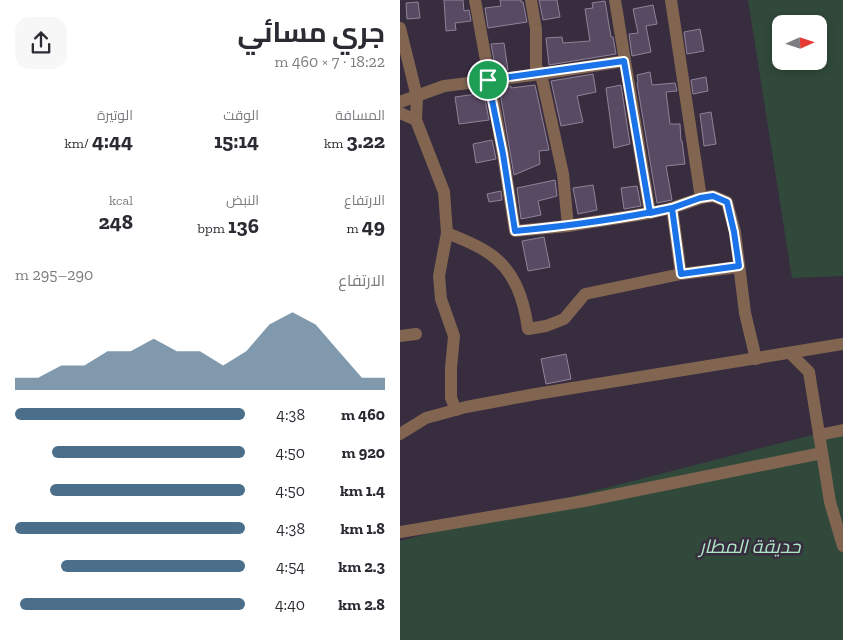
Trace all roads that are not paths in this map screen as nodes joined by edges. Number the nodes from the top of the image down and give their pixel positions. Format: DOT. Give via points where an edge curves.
graph roads {
  1 [pos="475,0"];
  2 [pos="531,0"];
  3 [pos="615,0"];
  4 [pos="671,0"];
  5 [pos="400,28"];
  6 [pos="624,61"];
  7 [pos="542,74"];
  8 [pos="488,80"];
  9 [pos="417,97"];
  10 [pos="400,102"];
  11 [pos="400,113"];
  12 [pos="416,120"];
  13 [pos="700,198"];
  14 [pos="672,208"];
  15 [pos="650,213"];
  16 [pos="568,226"];
  17 [pos="447,233"];
  18 [pos="739,266"];
  19 [pos="681,274"];
  20 [pos="416,334"];
  21 [pos="400,336"];
  22 [pos="843,344"];
  23 [pos="790,353"];
  24 [pos="756,359"];
  25 [pos="456,410"];
  26 [pos="843,430"];
  27 [pos="400,434"];
  28 [pos="819,435"];
  29 [pos="822,453"];
  30 [pos="837,506"];
  31 [pos="400,532"];
  32 [pos="843,546"];
  1 -- 8 [label="street"];
  2 -- 7 [label="street" via="536,29 536,67"];
  3 -- 6 [label="street"];
  4 -- 13 [label="street"];
  5 -- 9 [label="street"];
  6 -- 7 [label="street"];
  6 -- 15 [label="street"];
  7 -- 8 [label="street"];
  7 -- 16 [label="street" via="564,174"];
  8 -- 9 [label="street" via="444,86"];
  8 -- 16 [label="street" via="515,231"];
  9 -- 10 [label="street"];
  9 -- 12 [label="street"];
  11 -- 12 [label="street"];
  12 -- 17 [label="street" via="444,192"];
  13 -- 14 [label="street"];
  13 -- 18 [label="street" via="713,196 727,202"];
  14 -- 15 [label="street"];
  14 -- 19 [label="street"];
  15 -- 16 [label="street"];
  17 -- 19 [label="street" via="490,253 512,274 525,309 528,329 564,320 585,294"];
  17 -- 25 [label="street" via="438,276 441,299 454,336 451,398"];
  18 -- 19 [label="street"];
  18 -- 24 [label="street" via="745,313"];
  20 -- 21 [label="street"];
  22 -- 23 [label="street"];
  23 -- 24 [label="street"];
  23 -- 28 [label="street" via="809,372"];
  24 -- 25 [label="street"];
  25 -- 27 [label="street" via="426,418"];
  26 -- 28 [label="street"];
  28 -- 29 [label="street"];
  29 -- 30 [label="street"];
  29 -- 31 [label="street" via="584,501"];
  30 -- 32 [label="street"];
}
